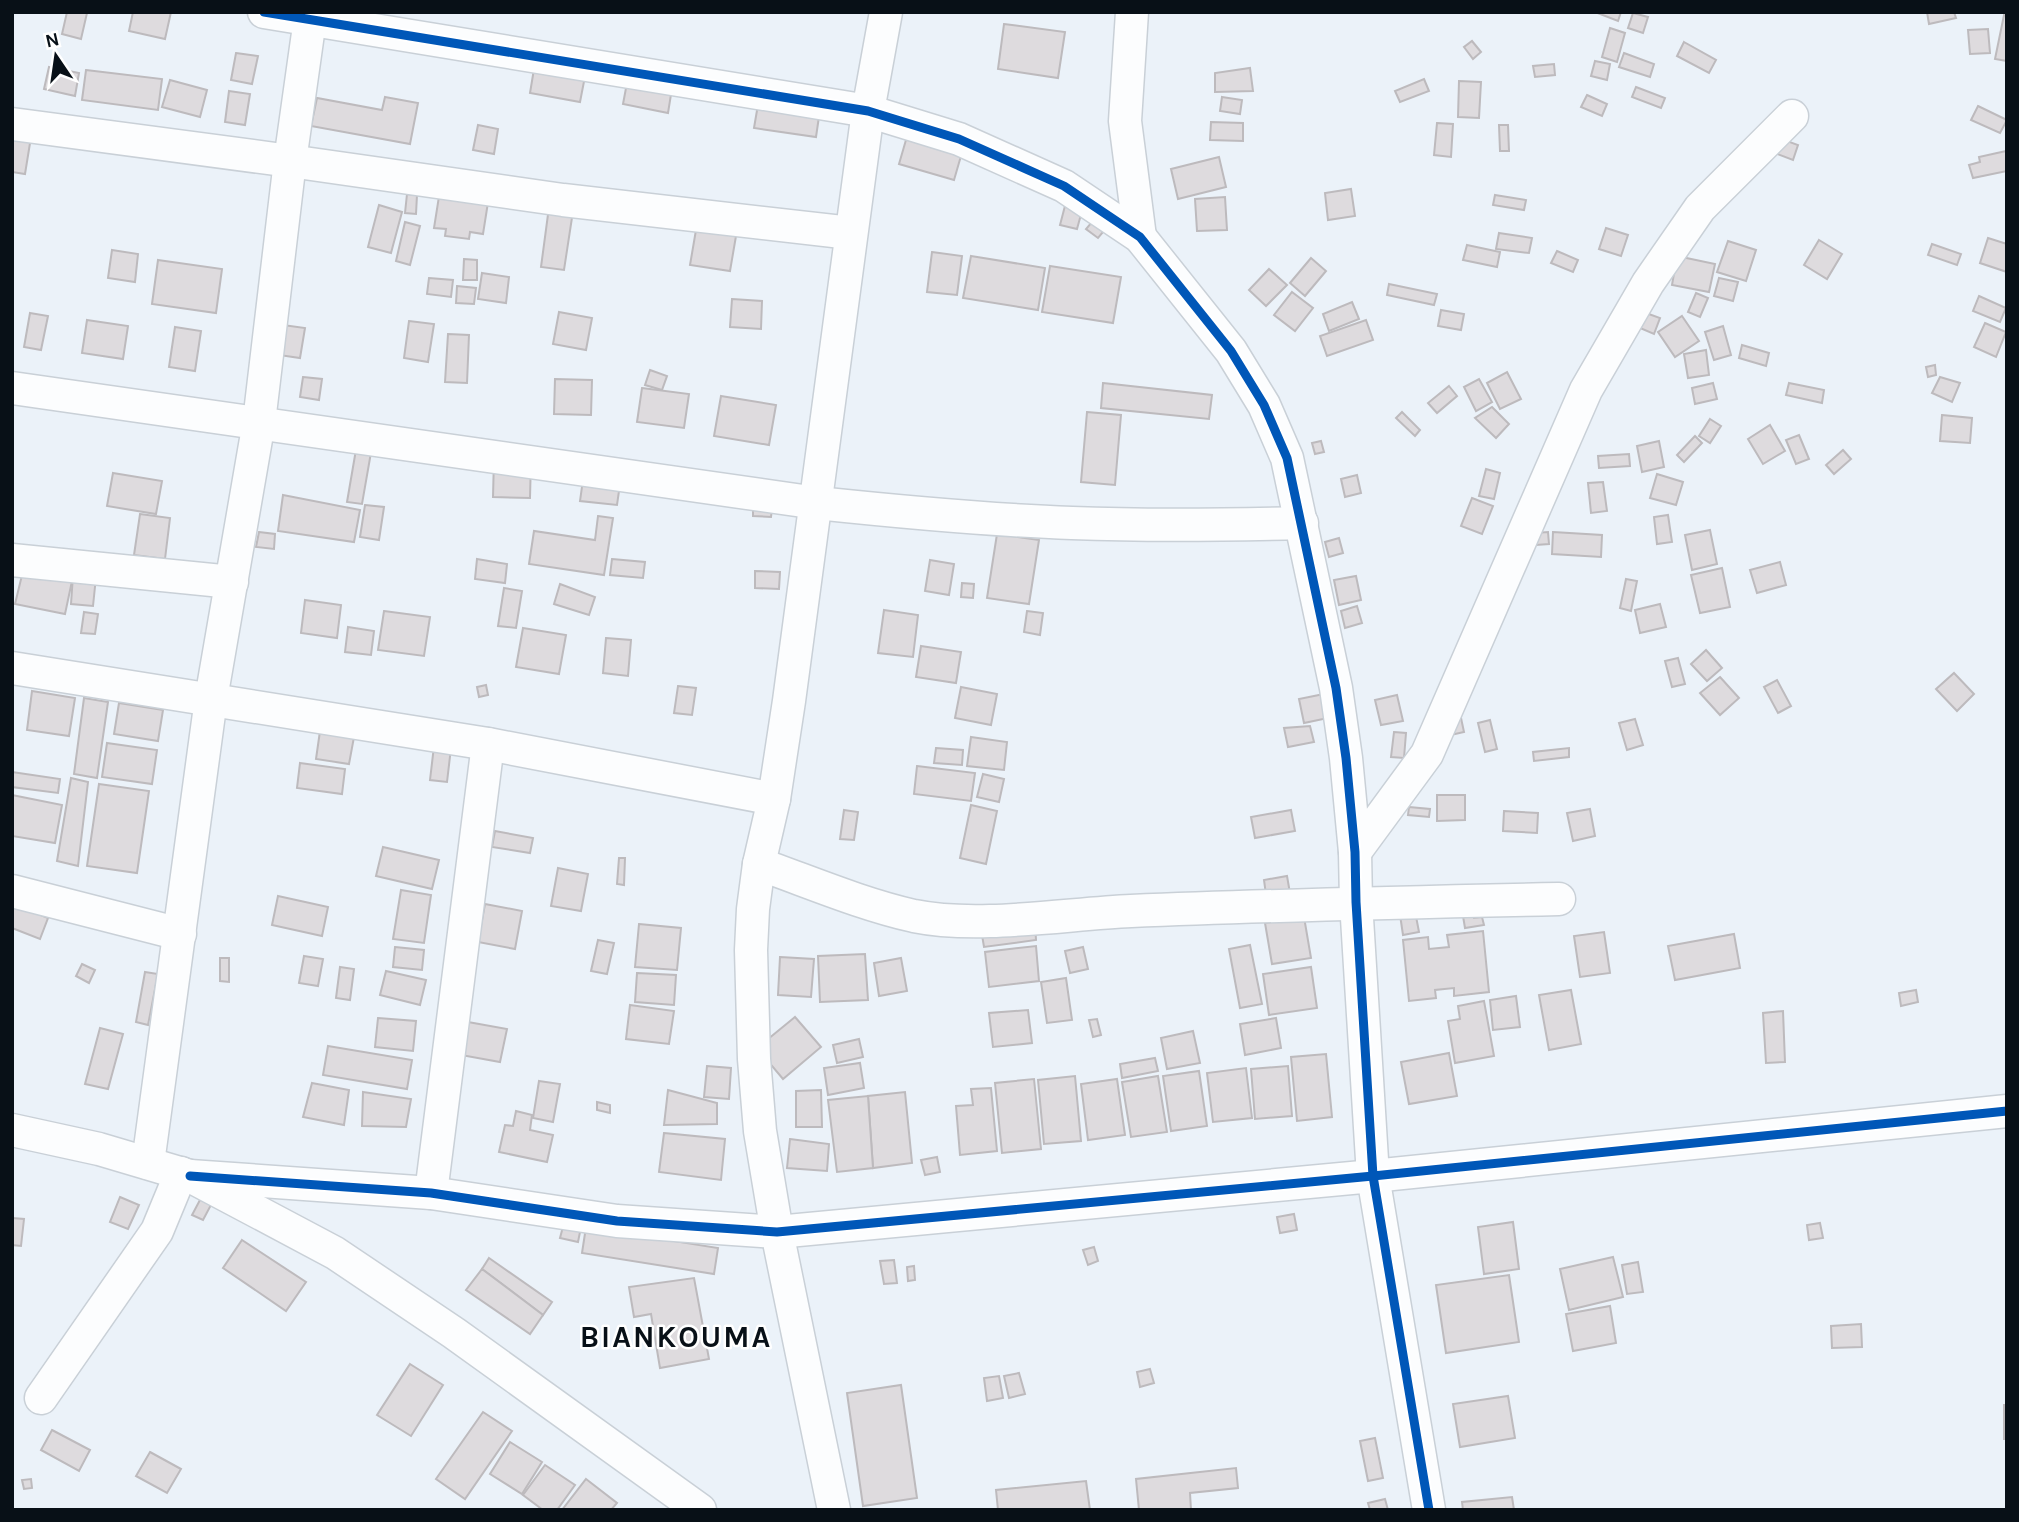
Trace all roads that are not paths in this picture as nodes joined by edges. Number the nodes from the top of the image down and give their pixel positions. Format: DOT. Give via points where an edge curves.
graph roads {
  1 [pos="264,12"];
  2 [pos="886,12"];
  3 [pos="1132,12"];
  4 [pos="310,16"];
  5 [pos="868,111"];
  6 [pos="1792,116"];
  7 [pos="12,124"];
  8 [pos="290,160"];
  9 [pos="851,233"];
  10 [pos="1140,237"];
  11 [pos="12,388"];
  12 [pos="259,422"];
  13 [pos="817,503"];
  14 [pos="1302,523"];
  15 [pos="12,560"];
  16 [pos="232,582"];
  17 [pos="12,668"];
  18 [pos="211,699"];
  19 [pos="488,744"];
  20 [pos="774,799"];
  21 [pos="1355,852"];
  22 [pos="759,864"];
  23 [pos="12,891"];
  24 [pos="1559,899"];
  25 [pos="1356,902"];
  26 [pos="180,934"];
  27 [pos="2007,1111"];
  28 [pos="12,1130"];
  29 [pos="148,1163"];
  30 [pos="185,1174"];
  31 [pos="1373,1176"];
  32 [pos="431,1193"];
  33 [pos="777,1232"];
  34 [pos="41,1398"];
  35 [pos="701,1510"];
  36 [pos="834,1510"];
  37 [pos="1429,1510"];
  1 -- 4 [label="street"];
  2 -- 5 [label="street"];
  3 -- 10 [label="street" via="1125,121"];
  4 -- 5 [label="street"];
  4 -- 8 [label="street"];
  5 -- 9 [label="street"];
  5 -- 10 [label="street" via="959,139 1064,186"];
  6 -- 21 [label="street" via="1700,208 1648,283 1586,390 1427,754"];
  7 -- 8 [label="street"];
  8 -- 9 [label="street" via="563,200"];
  8 -- 12 [label="street"];
  9 -- 13 [label="street"];
  10 -- 14 [label="street" via="1231,352 1264,405 1287,458"];
  11 -- 12 [label="street"];
  12 -- 13 [label="street"];
  12 -- 16 [label="street"];
  13 -- 14 [label="street" via="1073,523"];
  13 -- 20 [label="street"];
  14 -- 21 [label="street" via="1336,688"];
  15 -- 16 [label="street"];
  16 -- 18 [label="street"];
  17 -- 18 [label="street"];
  18 -- 19 [label="street"];
  18 -- 26 [label="street"];
  19 -- 20 [label="street"];
  19 -- 32 [label="street"];
  20 -- 22 [label="street"];
  21 -- 25 [label="street"];
  22 -- 25 [label="street" via="866,902 952,920"];
  22 -- 33 [label="street" via="751,950 754,1059 760,1131"];
  23 -- 26 [label="street"];
  24 -- 25 [label="street"];
  25 -- 31 [label="street"];
  26 -- 29 [label="street"];
  27 -- 31 [label="street"];
  28 -- 29 [label="street"];
  29 -- 30 [label="street"];
  30 -- 32 [label="street"];
  30 -- 34 [label="street" via="158,1231"];
  30 -- 35 [label="street" via="335,1253"];
  31 -- 33 [label="street"];
  31 -- 37 [label="street"];
  32 -- 33 [label="street" via="617,1221"];
  33 -- 36 [label="street"];
}
